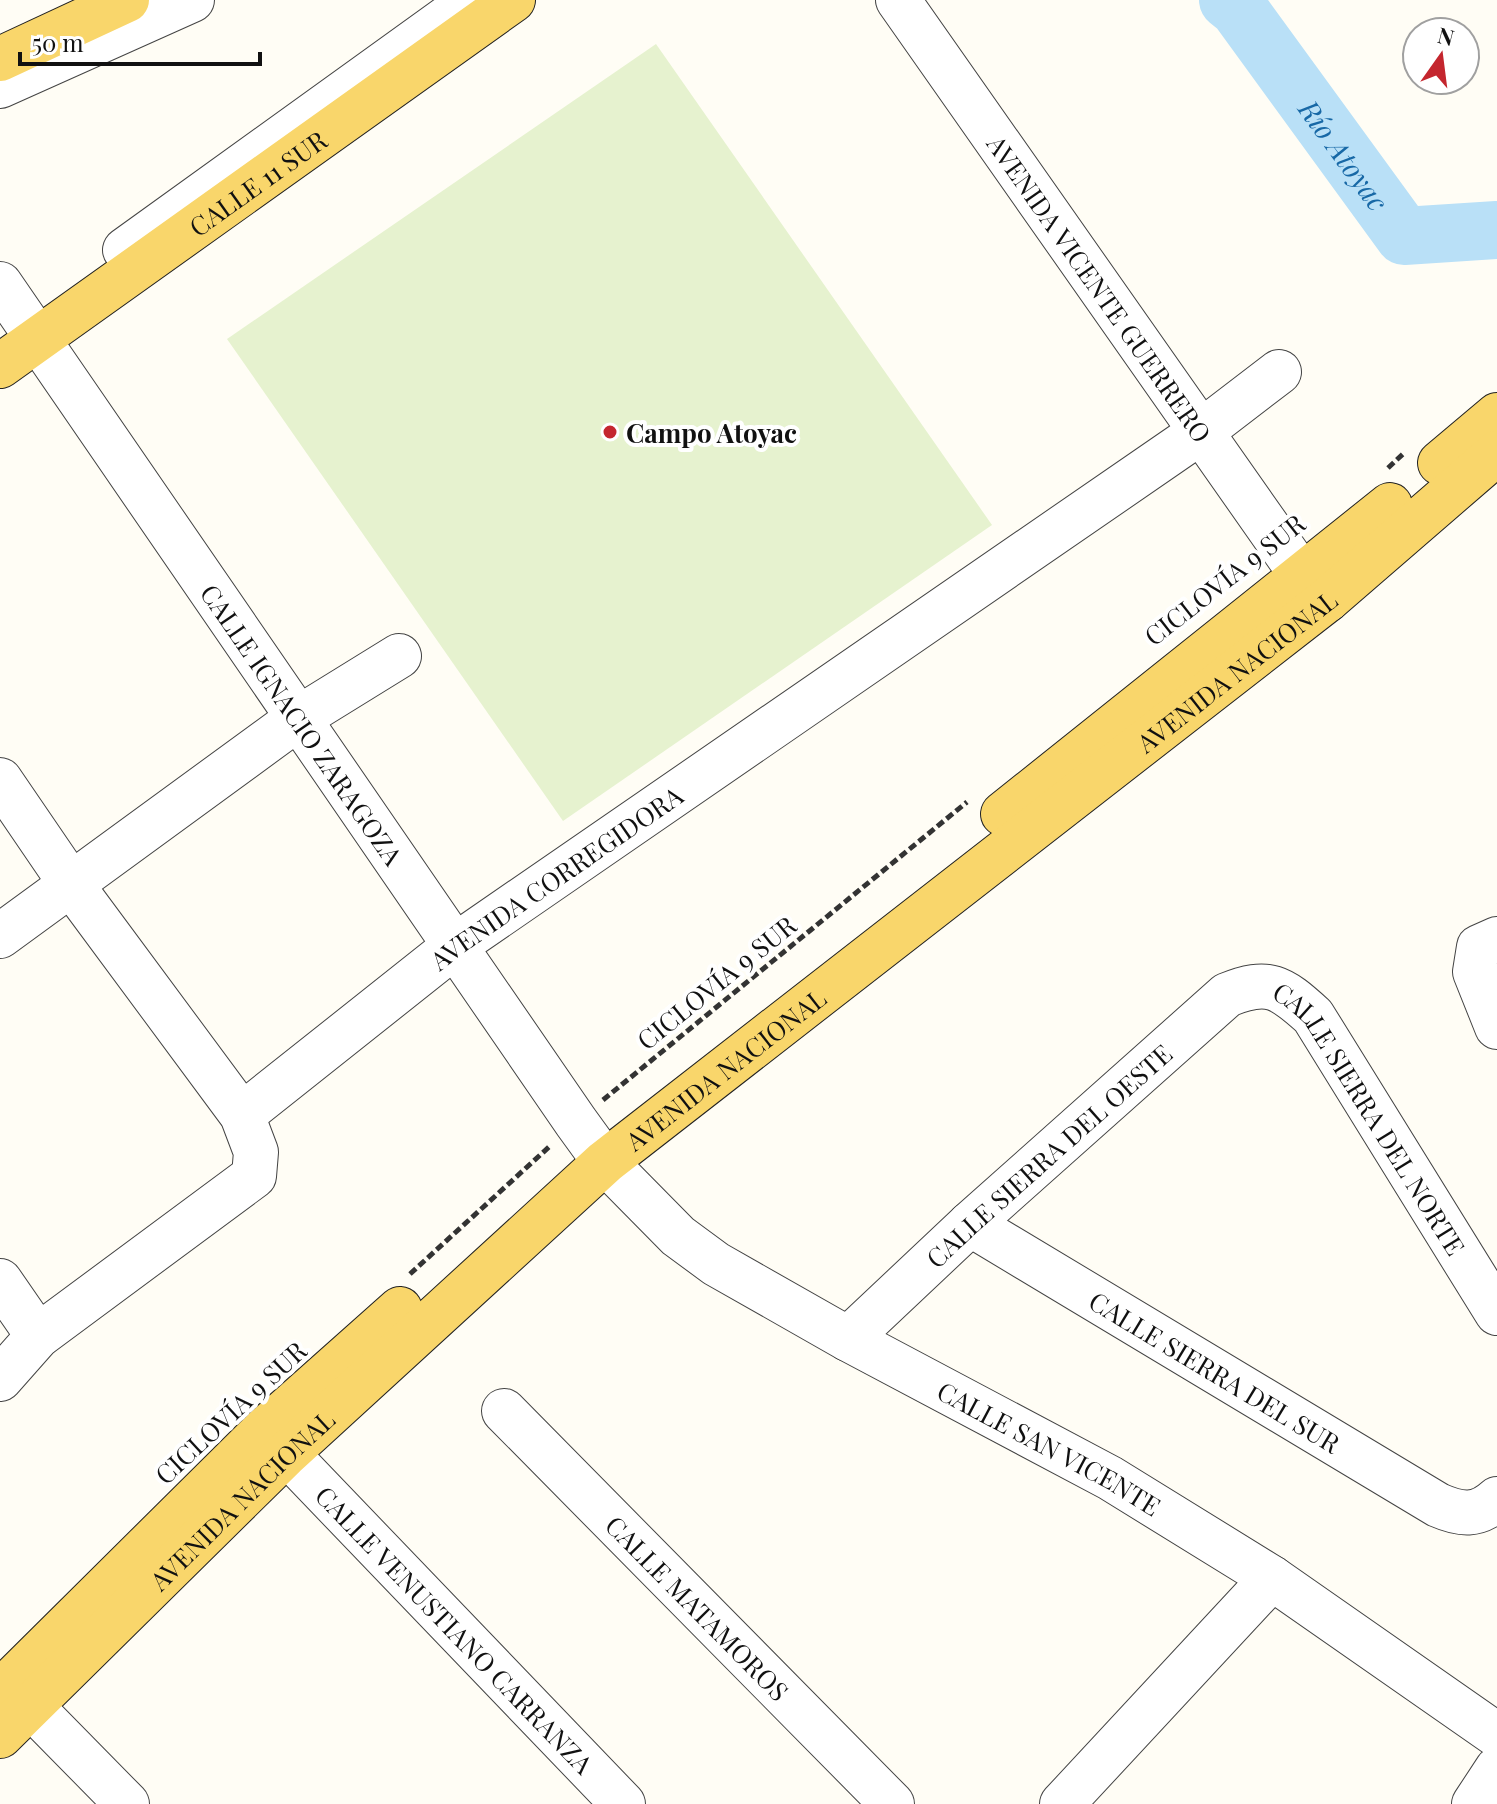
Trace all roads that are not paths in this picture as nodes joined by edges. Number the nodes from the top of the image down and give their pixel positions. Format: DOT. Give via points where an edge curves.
graph roads {
  1 [pos="127,0"];
  2 [pos="192,0"];
  3 [pos="472,0"];
  4 [pos="513,0"];
  5 [pos="898,0"];
  6 [pos="0,59"];
  7 [pos="0,86"];
  8 [pos="0,284"];
  9 [pos="22,333"];
  10 [pos="0,366"];
  11 [pos="1279,372"];
  12 [pos="1497,415"];
  13 [pos="1202,431"];
  14 [pos="1497,453"];
  15 [pos="1316,587"];
  16 [pos="399,656"];
  17 [pos="297,719"];
  18 [pos="0,780"];
  19 [pos="71,884"];
  20 [pos="0,936"];
  21 [pos="1497,939"];
  22 [pos="456,945"];
  23 [pos="1255,984"];
  24 [pos="1497,1027"];
  25 [pos="242,1115"];
  26 [pos="590,1141"];
  27 [pos="970,1224"];
  28 [pos="0,1281"];
  29 [pos="1497,1313"];
  30 [pos="38,1336"];
  31 [pos="848,1339"];
  32 [pos="0,1379"];
  33 [pos="504,1411"];
  34 [pos="275,1443"];
  35 [pos="1479,1507"];
  36 [pos="1272,1578"];
  37 [pos="13,1693"];
  38 [pos="1497,1735"];
  39 [pos="0,1736"];
  40 [pos="1497,1769"];
  41 [pos="1076,1799"];
  42 [pos="127,1804"];
  43 [pos="623,1804"];
  44 [pos="892,1804"];
  45 [pos="1474,1804"];
  1 -- 6 [label="main road"];
  2 -- 7 [label="street"];
  3 -- 9 [label="street"];
  4 -- 9 [label="main road, CALLE 11 SUR"];
  5 -- 13 [label="street, AVENIDA VICENTE GUERRERO"];
  8 -- 9 [label="street, CALLE IGNACIO ZARAGOZA"];
  9 -- 10 [label="main road, CALLE 11 SUR"];
  9 -- 17 [label="street, CALLE IGNACIO ZARAGOZA"];
  11 -- 13 [label="street, AVENIDA CORREGIDORA"];
  12 -- 15 [label="main road, AVENIDA NACIONAL"];
  13 -- 15 [label="street, AVENIDA VICENTE GUERRERO" via="1289,557"];
  13 -- 22 [label="street, AVENIDA CORREGIDORA"];
  14 -- 15 [label="main road, AVENIDA NACIONAL"];
  15 -- 26 [label="main road, AVENIDA NACIONAL"];
  16 -- 17 [label="street"];
  17 -- 19 [label="street"];
  17 -- 22 [label="street, CALLE IGNACIO ZARAGOZA"];
  18 -- 19 [label="street"];
  19 -- 20 [label="street"];
  19 -- 25 [label="street"];
  21 -- 24 [label="street" via="1479,947 1475,972"];
  22 -- 25 [label="street, AVENIDA CORREGIDORA"];
  22 -- 26 [label="street, CALLE IGNACIO ZARAGOZA"];
  23 -- 27 [label="street, CALLE SIERRA DEL OESTE" via="1227,995"];
  23 -- 29 [label="street, CALLE SIERRA DEL NORTE" via="1285,991 1313,1016"];
  25 -- 30 [label="street" via="256,1152 254,1176"];
  26 -- 31 [label="street, CALLE SAN VICENTE" via="678,1236 716,1264"];
  26 -- 34 [label="main road, AVENIDA NACIONAL"];
  27 -- 31 [label="street, CALLE SIERRA DEL OESTE"];
  27 -- 35 [label="street, CALLE SIERRA DEL SUR" via="1438,1505"];
  28 -- 30 [label="street"];
  30 -- 32 [label="street"];
  31 -- 36 [label="street, CALLE SAN VICENTE" via="1046,1443"];
  33 -- 44 [label="street, CALLE MATAMOROS"];
  34 -- 37 [label="main road, AVENIDA NACIONAL"];
  34 -- 43 [label="street, CALLE VENUSTIANO CARRANZA"];
  36 -- 38 [label="street, CALLE SAN VICENTE"];
  36 -- 41 [label="street"];
  37 -- 39 [label="main road, AVENIDA NACIONAL"];
  37 -- 42 [label="street"];
  40 -- 45 [label="street"];
}
